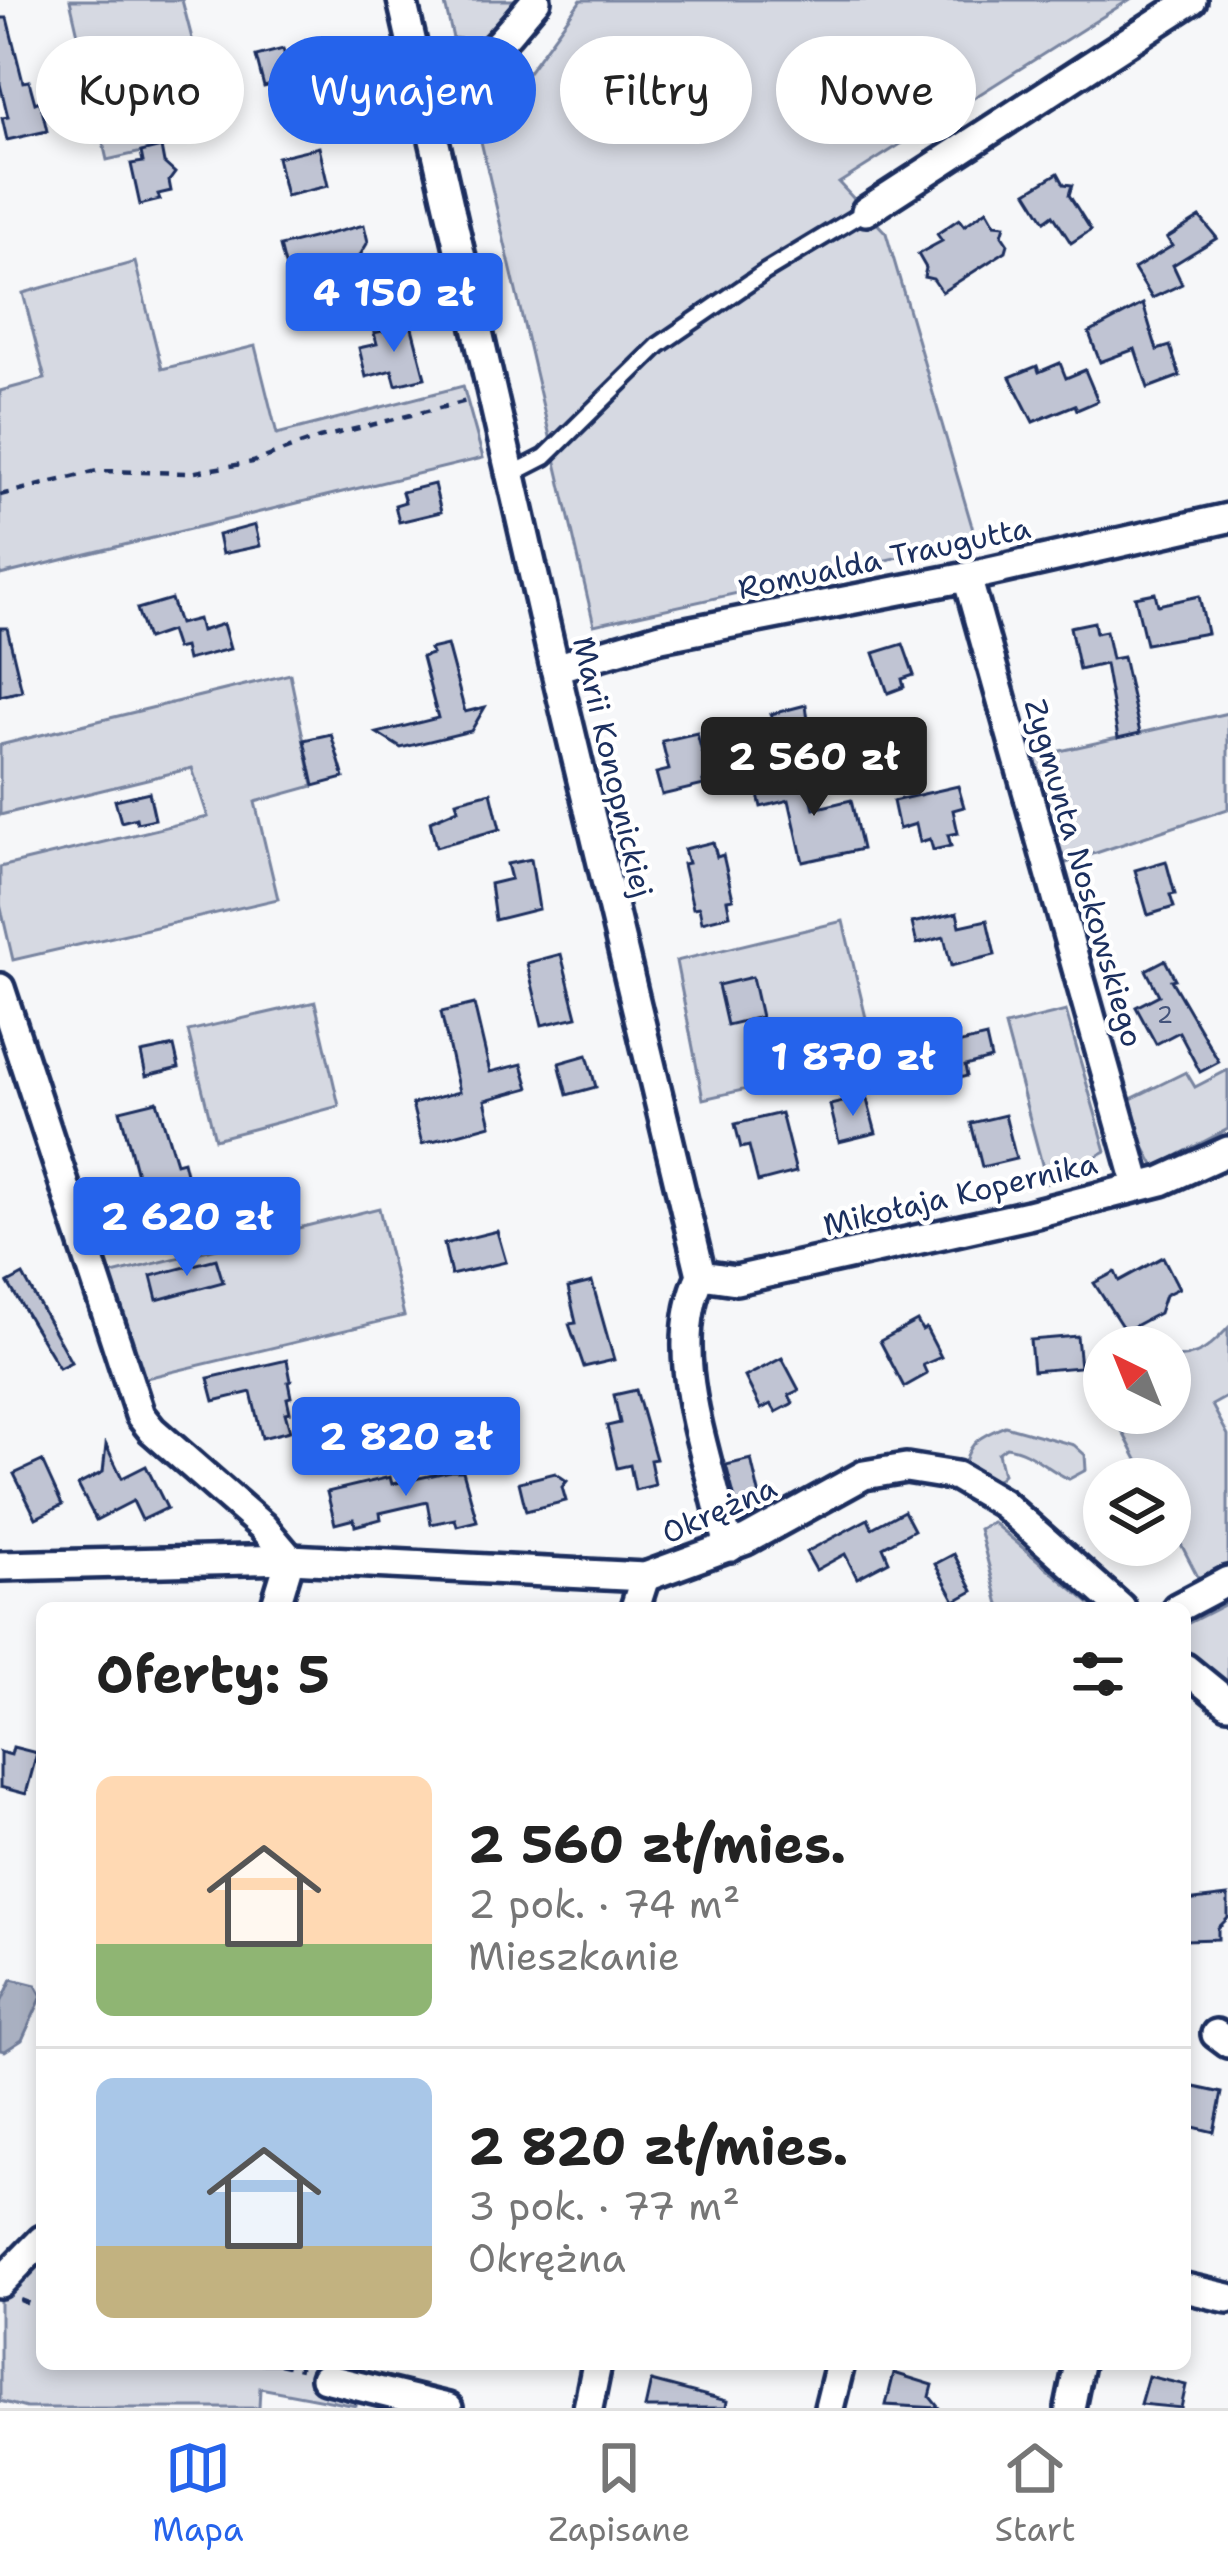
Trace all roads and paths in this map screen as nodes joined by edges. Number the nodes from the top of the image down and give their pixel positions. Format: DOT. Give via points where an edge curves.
graph roads {
  1 [pos="402,0"];
  2 [pos="536,0"];
  3 [pos="1192,0"];
  4 [pos="411,36"];
  5 [pos="504,36"];
  6 [pos="437,144"];
  7 [pos="866,211"];
  8 [pos="494,394"];
  9 [pos="512,474"];
  10 [pos="0,495"];
  11 [pos="1228,518"];
  12 [pos="967,578"];
  13 [pos="555,668"];
  14 [pos="0,988"];
  15 [pos="1228,1151"];
  16 [pos="1138,1186"];
  17 [pos="701,1275"];
  18 [pos="731,1547"];
  19 [pos="290,1558"];
  20 [pos="0,1566"];
  21 [pos="645,1576"];
  22 [pos="1228,1581"];
  23 [pos="277,1602"];
  24 [pos="637,1602"];
  25 [pos="1114,1602"];
  26 [pos="1188,1602"];
  27 [pos="1191,1672"];
  28 [pos="1228,1703"];
  29 [pos="36,2250"];
  30 [pos="1191,2289"];
  31 [pos="10,2292"];
  32 [pos="1228,2298"];
  33 [pos="596,2370"];
  34 [pos="839,2370"];
  35 [pos="1078,2370"];
  36 [pos="325,2378"];
  37 [pos="448,2408"];
  38 [pos="587,2408"];
  39 [pos="830,2408"];
  40 [pos="1070,2408"];
  1 -- 4 [label="street, Marii Konopnickiej"];
  2 -- 5 [label="street"];
  3 -- 7 [label="street"];
  6 -- 8 [label="street, Marii Konopnickiej"];
  7 -- 9 [label="lane" via="659,346 545,457"];
  8 -- 9 [label="street, Marii Konopnickiej"];
  8 -- 10 [label="path" via="253,462 190,473 97,471"];
  9 -- 13 [label="street, Marii Konopnickiej"];
  11 -- 12 [label="street, Romualda Traugutta"];
  12 -- 13 [label="street, Romualda Traugutta" via="661,637"];
  12 -- 16 [label="street, Zygmunta Noskowskiego"];
  13 -- 17 [label="street, Marii Konopnickiej"];
  14 -- 19 [label="street" via="140,1414"];
  15 -- 16 [label="street, Mikołaja Kopernika"];
  16 -- 17 [label="street, Mikołaja Kopernika" via="736,1280"];
  17 -- 18 [label="street, Marii Konopnickiej" via="685,1322 685,1357"];
  18 -- 21 [label="street, Okrężna"];
  18 -- 25 [label="street, Okrężna" via="864,1475 935,1471 1002,1503"];
  19 -- 20 [label="street, Okrężna"];
  19 -- 21 [label="street, Okrężna"];
  19 -- 23 [label="street"];
  21 -- 24 [label="street"];
  22 -- 26 [label="street"];
  27 -- 28 [label="street"];
  29 -- 31 [label="street"];
  30 -- 32 [label="street"];
  33 -- 38 [label="street"];
  34 -- 39 [label="street"];
  35 -- 40 [label="street"];
  36 -- 37 [label="street"];
}
